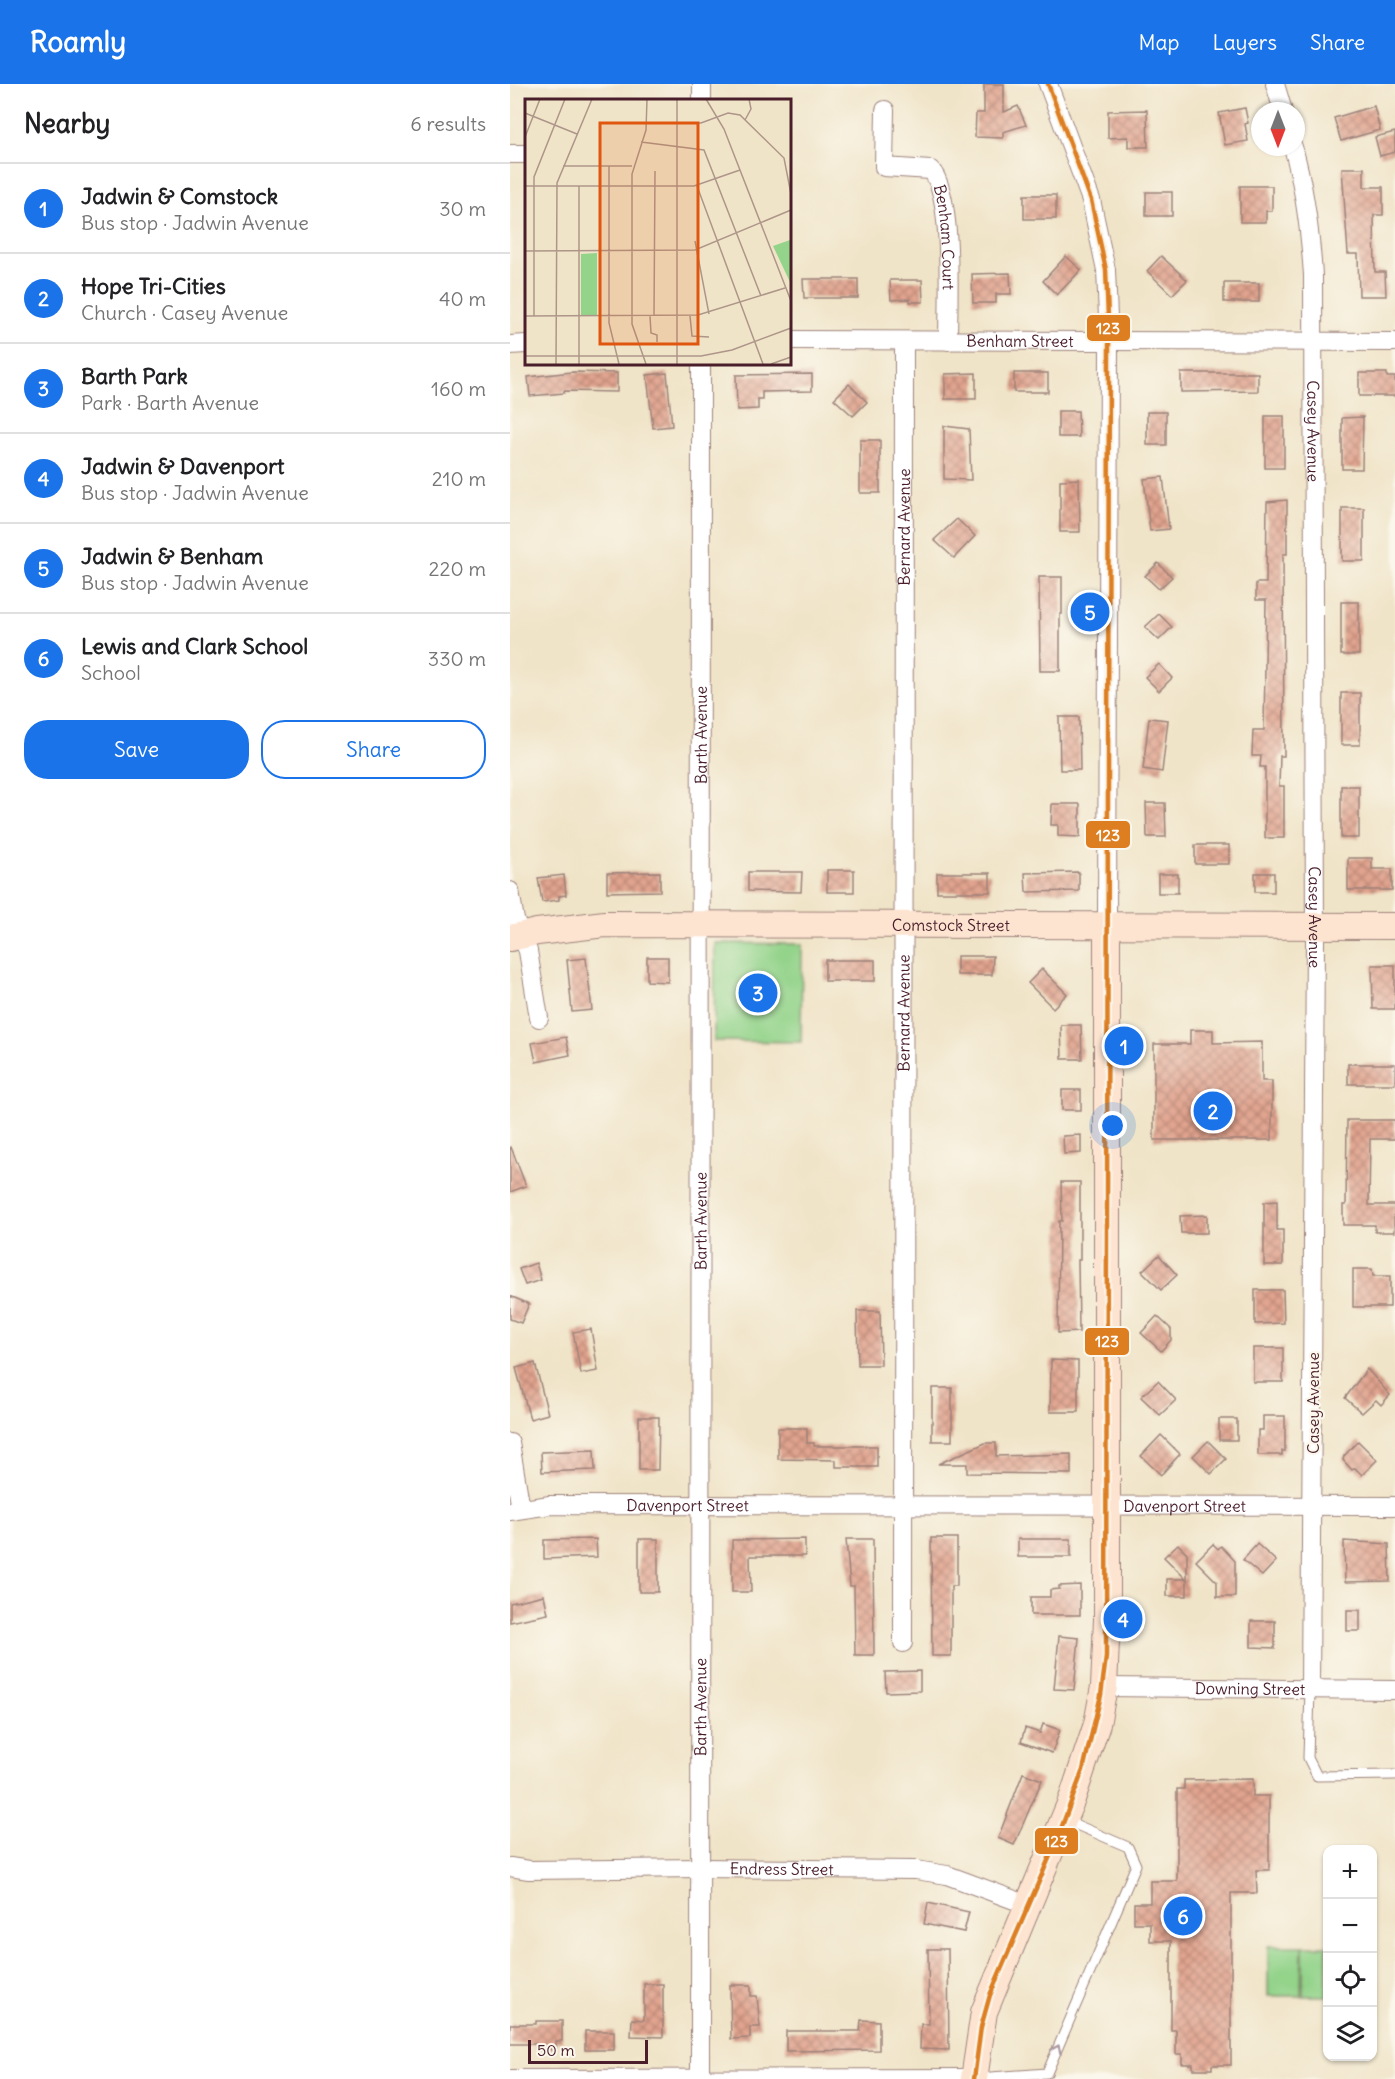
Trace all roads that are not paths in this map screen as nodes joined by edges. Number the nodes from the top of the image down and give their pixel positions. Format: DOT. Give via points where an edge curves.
graph roads {
  1 [pos="1048,84"];
  2 [pos="1275,84"];
  3 [pos="1280,102"];
  4 [pos="885,110"];
  5 [pos="1295,156"];
  6 [pos="790,340"];
  7 [pos="904,341"];
  8 [pos="948,341"];
  9 [pos="1109,341"];
  10 [pos="1313,342"];
  11 [pos="1395,342"];
  12 [pos="525,344"];
  13 [pos="510,345"];
  14 [pos="701,364"];
  15 [pos="510,891"];
  16 [pos="701,925"];
  17 [pos="905,925"];
  18 [pos="1107,926"];
  19 [pos="1315,926"];
  20 [pos="1395,926"];
  21 [pos="516,936"];
  22 [pos="539,1018"];
  23 [pos="510,1443"];
  24 [pos="700,1506"];
  25 [pos="1106,1506"];
  26 [pos="1313,1506"];
  27 [pos="1395,1506"];
  28 [pos="902,1507"];
  29 [pos="515,1510"];
  30 [pos="903,1643"];
  31 [pos="1104,1687"];
  32 [pos="1310,1690"];
  33 [pos="1395,1690"];
  34 [pos="1395,1775"];
  35 [pos="1064,1820"];
  36 [pos="510,1867"];
  37 [pos="701,1868"];
  38 [pos="1028,1905"];
  39 [pos="510,2079"];
  40 [pos="700,2079"];
  41 [pos="974,2079"];
  1 -- 9 [label="street" via="1091,200 1106,270"];
  2 -- 3 [label="street"];
  4 -- 8 [label="street, Benham Court" via="884,167 931,170 940,185 946,224"];
  5 -- 10 [label="street, Casey Avenue" via="1310,227"];
  6 -- 7 [label="street, Benham Street"];
  7 -- 8 [label="street, Benham Street"];
  7 -- 17 [label="street, Bernard Avenue"];
  8 -- 9 [label="street, Benham Street"];
  9 -- 10 [label="street, Benham Street"];
  9 -- 18 [label="street"];
  10 -- 11 [label="street, Benham Street"];
  10 -- 19 [label="street, Casey Avenue"];
  12 -- 13 [label="street"];
  14 -- 16 [label="street, Barth Avenue"];
  15 -- 21 [label="street"];
  16 -- 17 [label="street, Comstock Street"];
  16 -- 21 [label="street, Comstock Street" via="605,924"];
  16 -- 24 [label="street, Barth Avenue"];
  17 -- 18 [label="street, Comstock Street"];
  17 -- 28 [label="street, Bernard Avenue"];
  18 -- 19 [label="street, Comstock Street"];
  18 -- 25 [label="street"];
  19 -- 20 [label="street, Comstock Street"];
  19 -- 26 [label="street, Casey Avenue"];
  21 -- 22 [label="street" via="528,951"];
  23 -- 29 [label="street"];
  24 -- 28 [label="street, Davenport Street"];
  24 -- 29 [label="street, Davenport Street" via="550,1505"];
  24 -- 37 [label="street, Barth Avenue"];
  25 -- 26 [label="street, Davenport Street"];
  25 -- 28 [label="street, Davenport Street"];
  25 -- 31 [label="street"];
  26 -- 27 [label="street, Davenport Street"];
  26 -- 32 [label="street, Casey Avenue"];
  28 -- 30 [label="street"];
  31 -- 32 [label="street, Downing Street"];
  31 -- 35 [label="street" via="1097,1724"];
  32 -- 33 [label="street, Downing Street"];
  32 -- 34 [label="lane" via="1308,1758 1317,1776"];
  35 -- 38 [label="street"];
  41 -- 35 [label="lane, one-way" via="1047,2073 1136,1865 1128,1847"];
  36 -- 37 [label="street, Endress Street"];
  37 -- 38 [label="street, Endress Street" via="931,1871"];
  37 -- 40 [label="street, Barth Avenue"];
  38 -- 41 [label="street" via="984,2012"];
  39 -- 40 [label="street"];
  40 -- 41 [label="street"];
}
